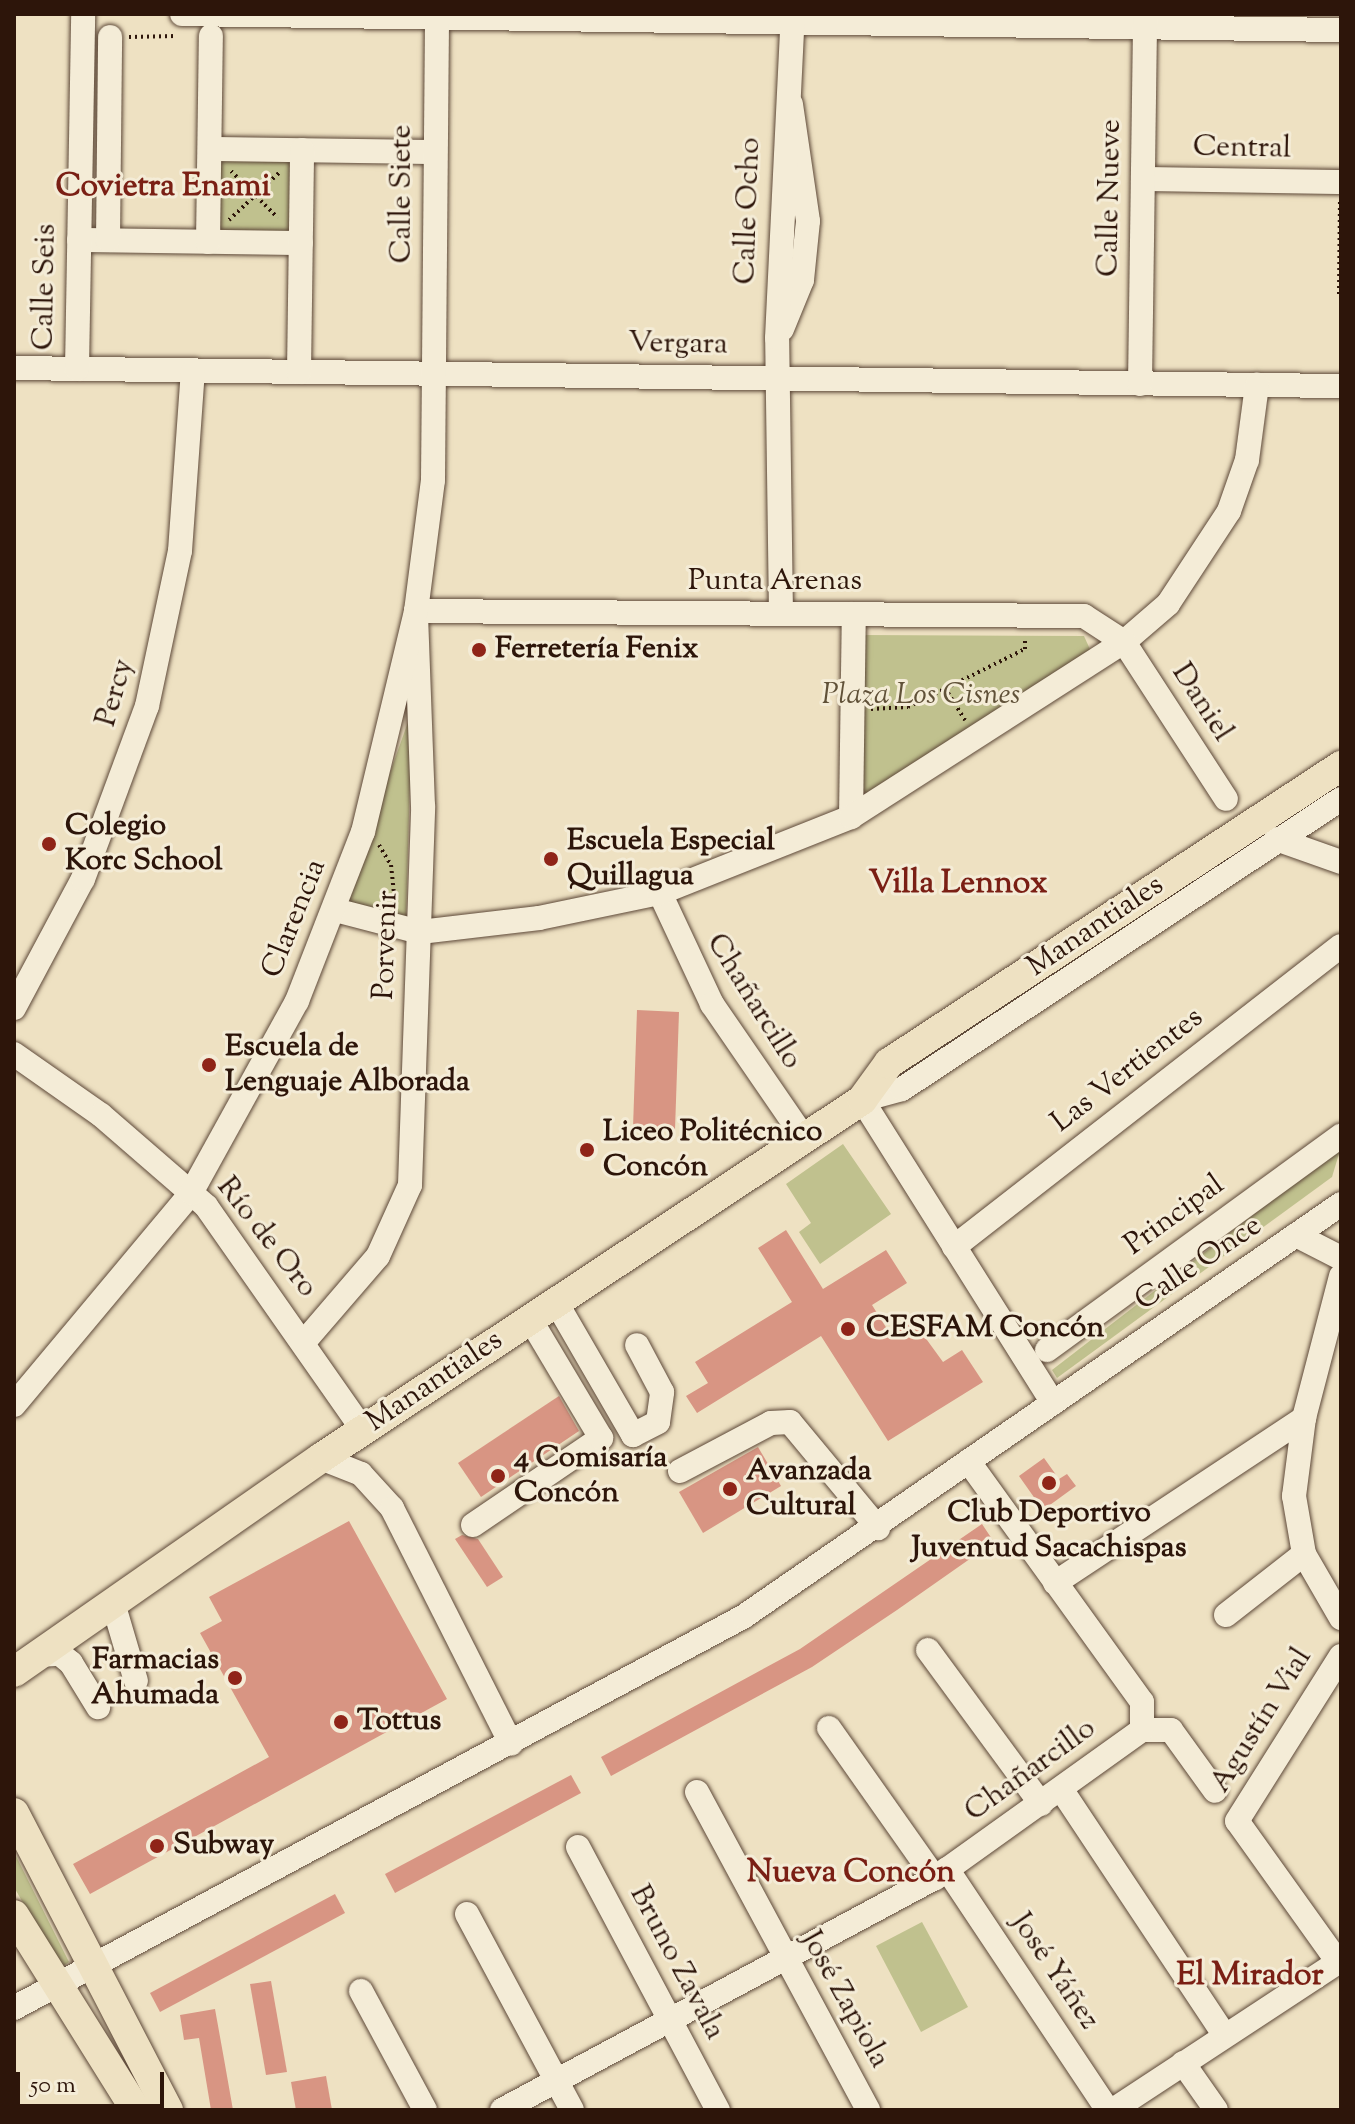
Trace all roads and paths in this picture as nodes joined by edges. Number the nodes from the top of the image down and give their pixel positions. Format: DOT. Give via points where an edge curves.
graph roads {
  1 [pos="83,14"];
  2 [pos="182,14"];
  3 [pos="437,16"];
  4 [pos="793,18"];
  5 [pos="1145,21"];
  6 [pos="1341,30"];
  7 [pos="211,36"];
  8 [pos="110,37"];
  9 [pos="210,149"];
  10 [pos="302,150"];
  11 [pos="435,152"];
  12 [pos="1143,179"];
  13 [pos="1341,182"];
  14 [pos="256,195"];
  15 [pos="79,240"];
  16 [pos="108,240"];
  17 [pos="208,242"];
  18 [pos="301,243"];
  19 [pos="1339,294"];
  20 [pos="14,368"];
  21 [pos="77,369"];
  22 [pos="193,371"];
  23 [pos="299,372"];
  24 [pos="434,374"];
  25 [pos="782,379"];
  26 [pos="1140,384"];
  27 [pos="1257,385"];
  28 [pos="1341,386"];
  29 [pos="416,611"];
  30 [pos="781,614"];
  31 [pos="854,614"];
  32 [pos="1026,614"];
  33 [pos="1124,642"];
  34 [pos="945,688"];
  35 [pos="853,709"];
  36 [pos="976,739"];
  37 [pos="1341,766"];
  38 [pos="1226,799"];
  39 [pos="1341,799"];
  40 [pos="851,817"];
  41 [pos="363,832"];
  42 [pos="1276,839"];
  43 [pos="1341,862"];
  44 [pos="660,893"];
  45 [pos="335,910"];
  46 [pos="409,930"];
  47 [pos="1341,946"];
  48 [pos="14,1008"];
  49 [pos="14,1054"];
  50 [pos="862,1100"];
  51 [pos="1341,1136"];
  52 [pos="804,1138"];
  53 [pos="191,1193"];
  54 [pos="1341,1204"];
  55 [pos="1296,1235"];
  56 [pos="954,1247"];
  57 [pos="1341,1258"];
  58 [pos="1341,1276"];
  59 [pos="556,1302"];
  60 [pos="530,1319"];
  61 [pos="304,1342"];
  62 [pos="637,1345"];
  63 [pos="1047,1350"];
  64 [pos="1053,1403"];
  65 [pos="14,1405"];
  66 [pos="1304,1418"];
  67 [pos="363,1430"];
  68 [pos="321,1458"];
  69 [pos="968,1461"];
  70 [pos="680,1471"];
  71 [pos="473,1525"];
  72 [pos="878,1528"];
  73 [pos="1304,1554"];
  74 [pos="1055,1583"];
  75 [pos="113,1603"];
  76 [pos="1226,1615"];
  77 [pos="1341,1618"];
  78 [pos="928,1650"];
  79 [pos="1341,1656"];
  80 [pos="26,1664"];
  81 [pos="136,1681"];
  82 [pos="98,1707"];
  83 [pos="829,1728"];
  84 [pos="1142,1730"];
  85 [pos="511,1744"];
  86 [pos="1061,1789"];
  87 [pos="1215,1791"];
  88 [pos="697,1792"];
  89 [pos="1041,1804"];
  90 [pos="14,1813"];
  91 [pos="578,1847"];
  92 [pos="941,1874"];
  93 [pos="49,1885"];
  94 [pos="14,1913"];
  95 [pos="467,1914"];
  96 [pos="786,1964"];
  97 [pos="90,1969"];
  98 [pos="61,1982"];
  99 [pos="361,1991"];
  100 [pos="14,2008"];
  101 [pos="673,2023"];
  102 [pos="1225,2036"];
  103 [pos="1183,2063"];
  104 [pos="558,2082"];
  105 [pos="136,2110"];
  106 [pos="168,2110"];
  107 [pos="425,2110"];
  108 [pos="502,2110"];
  109 [pos="572,2110"];
  110 [pos="718,2110"];
  111 [pos="868,2110"];
  112 [pos="1110,2110"];
  113 [pos="1216,2110"];
  1 -- 15 [label="street, Calle Seis"];
  2 -- 3 [label="street"];
  3 -- 4 [label="street"];
  3 -- 11 [label="street, Calle Siete"];
  4 -- 5 [label="street"];
  4 -- 25 [label="street, Calle Ocho" via="784,87 804,154 808,221 802,280 777,338"];
  5 -- 6 [label="street"];
  5 -- 12 [label="street, Calle Nueve"];
  7 -- 9 [label="street"];
  8 -- 16 [label="street, Calle Seis"];
  9 -- 10 [label="street"];
  9 -- 14 [label="path"];
  9 -- 17 [label="street"];
  10 -- 11 [label="street"];
  10 -- 14 [label="path"];
  10 -- 18 [label="street"];
  11 -- 24 [label="street, Calle Siete"];
  12 -- 13 [label="street, Central"];
  12 -- 26 [label="street, Calle Nueve"];
  13 -- 19 [label="path"];
  14 -- 17 [label="path"];
  14 -- 18 [label="path"];
  15 -- 16 [label="street"];
  15 -- 21 [label="street, Calle Seis"];
  16 -- 17 [label="street"];
  17 -- 18 [label="street"];
  18 -- 23 [label="street"];
  20 -- 21 [label="street, Vergara"];
  21 -- 22 [label="street, Vergara"];
  22 -- 23 [label="street, Vergara"];
  22 -- 48 [label="street, Percy" via="180,551 147,706 83,879"];
  23 -- 24 [label="street, Vergara"];
  24 -- 25 [label="street, Vergara"];
  24 -- 29 [label="street, Clarencia" via="433,480"];
  25 -- 26 [label="street, Vergara"];
  25 -- 30 [label="street, Calle Ocho"];
  26 -- 27 [label="street, Vergara"];
  27 -- 28 [label="street, Vergara"];
  27 -- 33 [label="street" via="1247,460 1218,536 1187,583"];
  29 -- 30 [label="street, Punta Arenas"];
  29 -- 41 [label="street, Clarencia"];
  29 -- 46 [label="street, Porvenir"];
  30 -- 31 [label="street, Punta Arenas"];
  31 -- 32 [label="street, Punta Arenas"];
  31 -- 35 [label="street"];
  32 -- 33 [label="street, Punta Arenas" via="1096,619"];
  32 -- 34 [label="path" via="1025,649"];
  33 -- 36 [label="street"];
  33 -- 38 [label="street, Daniel"];
  34 -- 35 [label="path" via="908,707"];
  34 -- 36 [label="path"];
  35 -- 40 [label="street"];
  36 -- 40 [label="street"];
  37 -- 50 [label="main road, Manantiales" via="889,1063"];
  39 -- 42 [label="street, Manantiales"];
  40 -- 44 [label="street"];
  41 -- 45 [label="street, Clarencia"];
  41 -- 46 [label="path" via="374,835 391,865"];
  42 -- 43 [label="street"];
  42 -- 50 [label="street, Manantiales" via="902,1089"];
  44 -- 46 [label="street"];
  44 -- 52 [label="street, Chañarcillo" via="712,1004"];
  45 -- 46 [label="street"];
  45 -- 53 [label="street, Clarencia" via="269,1057"];
  46 -- 61 [label="street, Porvenir" via="410,1185 378,1256"];
  47 -- 56 [label="street, Las Vertientes"];
  49 -- 53 [label="street, Río de Oro"];
  50 -- 52 [label="main road, Manantiales"];
  50 -- 56 [label="street"];
  51 -- 63 [label="street, Principal"];
  52 -- 59 [label="main road, Manantiales"];
  53 -- 61 [label="street, Río de Oro" via="220,1221"];
  53 -- 65 [label="street, Clarencia"];
  54 -- 55 [label="street, Calle Once"];
  55 -- 57 [label="street" via="1309,1236"];
  55 -- 64 [label="street, Calle Once"];
  56 -- 64 [label="street"];
  58 -- 66 [label="street"];
  59 -- 60 [label="main road, Manantiales"];
  59 -- 62 [label="street" via="633,1435 658,1422 662,1392"];
  60 -- 67 [label="main road, Manantiales"];
  60 -- 71 [label="street" via="601,1438"];
  61 -- 67 [label="street, Río de Oro"];
  64 -- 69 [label="street, Calle Once"];
  66 -- 73 [label="street" via="1294,1496"];
  66 -- 74 [label="street"];
  67 -- 68 [label="main road, Manantiales"];
  68 -- 75 [label="main road, Manantiales"];
  68 -- 85 [label="street" via="361,1474 392,1508"];
  69 -- 72 [label="street, Calle Once"];
  69 -- 74 [label="street, Chañarcillo"];
  70 -- 72 [label="street" via="771,1423 790,1422"];
  72 -- 85 [label="street, Calle Once" via="743,1617"];
  73 -- 76 [label="street"];
  73 -- 77 [label="street"];
  74 -- 84 [label="street, Chañarcillo" via="1142,1702"];
  75 -- 80 [label="main road, Manantiales"];
  75 -- 81 [label="street"];
  78 -- 89 [label="street"];
  79 -- 102 [label="street, Agustín Vial" via="1237,1821 1338,1962"];
  80 -- 82 [label="street" via="60,1654"];
  83 -- 92 [label="street, José Yáñez"];
  84 -- 86 [label="street, Chañarcillo"];
  84 -- 87 [label="street" via="1171,1730"];
  85 -- 97 [label="street, Calle Once"];
  86 -- 89 [label="street, Chañarcillo"];
  86 -- 102 [label="street"];
  88 -- 96 [label="street, José Zapiola"];
  89 -- 92 [label="street, Chañarcillo"];
  90 -- 93 [label="main road"];
  91 -- 101 [label="street, Bruno Zavala"];
  92 -- 96 [label="street, Chañarcillo"];
  92 -- 112 [label="street, José Yáñez"];
  93 -- 94 [label="main road" via="41,1902"];
  93 -- 97 [label="main road"];
  94 -- 98 [label="main road"];
  95 -- 104 [label="street"];
  96 -- 101 [label="street, Chañarcillo"];
  96 -- 111 [label="street, José Zapiola"];
  97 -- 98 [label="street, Calle Once"];
  97 -- 106 [label="main road"];
  98 -- 100 [label="street, Calle Once"];
  98 -- 105 [label="main road"];
  99 -- 107 [label="street"];
  101 -- 104 [label="street, Chañarcillo"];
  101 -- 110 [label="street, Bruno Zavala"];
  102 -- 103 [label="street"];
  103 -- 112 [label="street"];
  103 -- 113 [label="street"];
  104 -- 108 [label="street, Chañarcillo"];
  104 -- 109 [label="street"];
}
